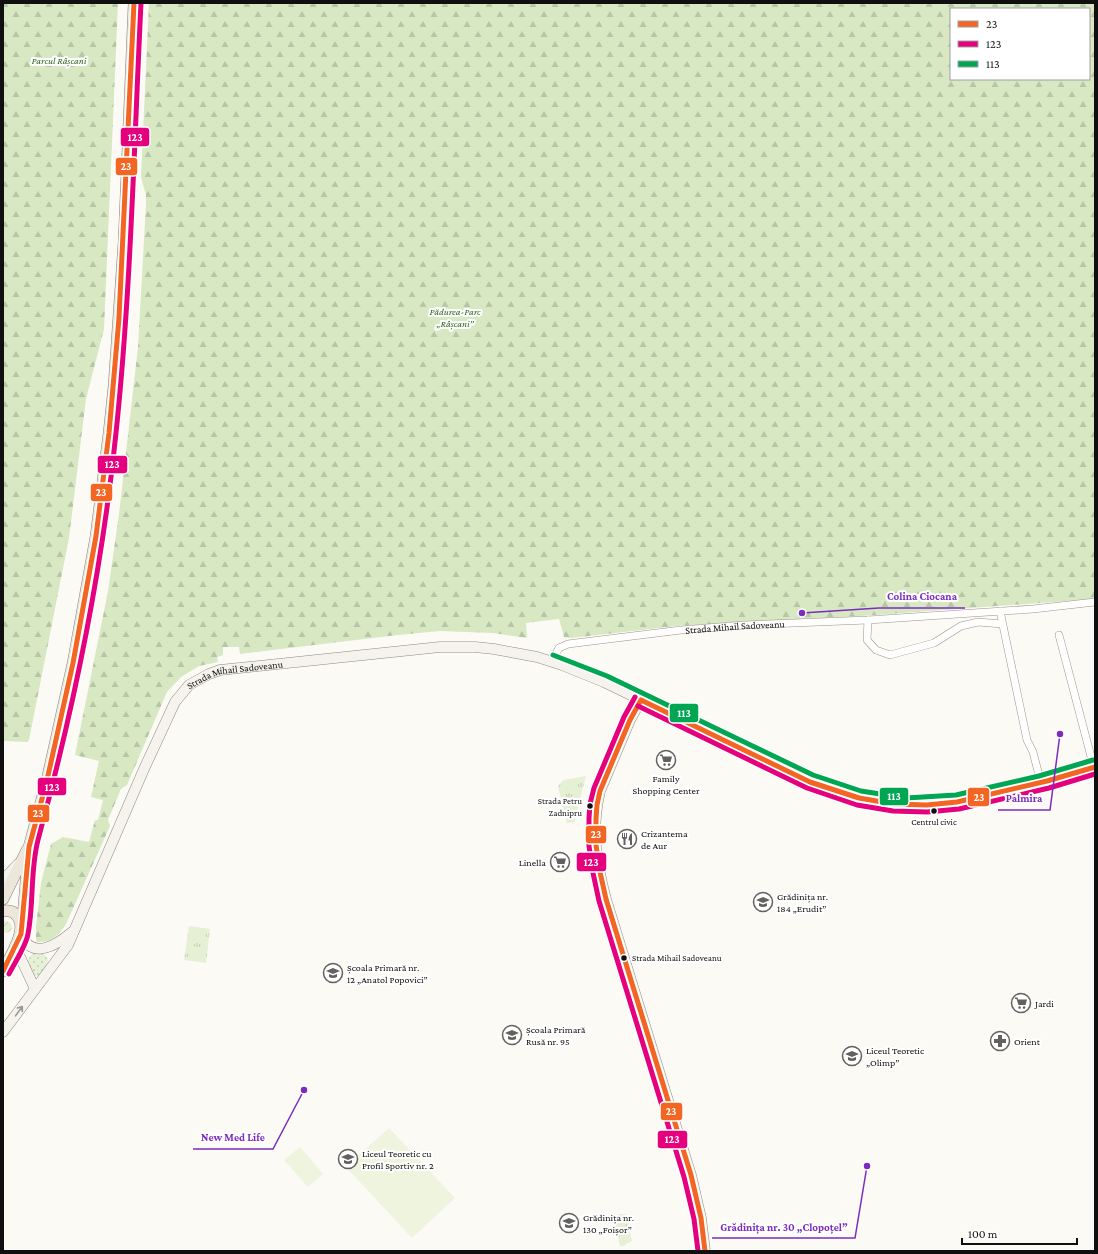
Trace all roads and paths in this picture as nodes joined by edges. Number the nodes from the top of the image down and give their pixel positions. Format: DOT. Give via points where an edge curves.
graph roads {
  1 [pos="134,3"];
  2 [pos="1095,602"];
  3 [pos="1000,611"];
  4 [pos="868,620"];
  5 [pos="1002,624"];
  6 [pos="1059,635"];
  7 [pos="551,662"];
  8 [pos="641,700"];
  9 [pos="1094,767"];
  10 [pos="1041,783"];
  11 [pos="30,846"];
  12 [pos="22,859"];
  13 [pos="3,880"];
  14 [pos="3,899"];
  15 [pos="4,910"];
  16 [pos="21,931"];
  17 [pos="73,931"];
  18 [pos="3,944"];
  19 [pos="15,946"];
  20 [pos="43,949"];
  21 [pos="49,968"];
  22 [pos="3,972"];
  23 [pos="30,975"];
  24 [pos="43,977"];
  25 [pos="35,989"];
  26 [pos="3,1032"];
  27 [pos="705,1251"];
  1 -- 11 [label="main road" via="123,248 109,434 96,536 73,663"];
  2 -- 3 [label="street, Strada Mihail Sadoveanu"];
  3 -- 4 [label="street, Strada Mihail Sadoveanu"];
  3 -- 5 [label="street"];
  4 -- 5 [label="street" via="867,640 876,650 890,655 934,642 961,626 978,622"];
  4 -- 7 [label="street, Strada Mihail Sadoveanu" via="681,630 574,643 559,648"];
  5 -- 10 [label="street" via="1027,740"];
  6 -- 9 [label="street, Strada Mihail Sadoveanu"];
  7 -- 8 [label="main road, Strada Mihail Sadoveanu"];
  7 -- 17 [label="main road, Strada Mihail Sadoveanu" via="494,649 469,646 440,647 220,670 198,680 182,692 175,702"];
  8 -- 10 [label="main road, Strada Mihail Sadoveanu" via="810,782 859,798 894,804 939,804"];
  8 -- 27 [label="main road" via="600,791 595,830 596,856 606,899 691,1175 701,1218"];
  9 -- 10 [label="main road, Strada Mihail Sadoveanu"];
  11 -- 12 [label="main road"];
  11 -- 16 [label="main road"];
  12 -- 13 [label="main road"];
  12 -- 14 [label="main road"];
  15 -- 16 [label="main road" via="11,911 19,918"];
  16 -- 19 [label="main road"];
  16 -- 20 [label="main road" via="26,943"];
  17 -- 20 [label="main road, Strada Mihail Sadoveanu" via="62,941"];
  17 -- 21 [label="main road, Strada Mihail Sadoveanu" via="68,945"];
  18 -- 19 [label="main road"];
  19 -- 22 [label="main road"];
  19 -- 23 [label="main road"];
  20 -- 21 [label="main road" via="52,958"];
  21 -- 24 [label="main road, Strada Mihail Sadoveanu"];
  23 -- 24 [label="main road" via="35,979"];
  23 -- 25 [label="main road"];
  24 -- 25 [label="main road, Strada Mihail Sadoveanu"];
  26 -- 25 [label="main road, Strada Mihail Sadoveanu, one-way"];
}
